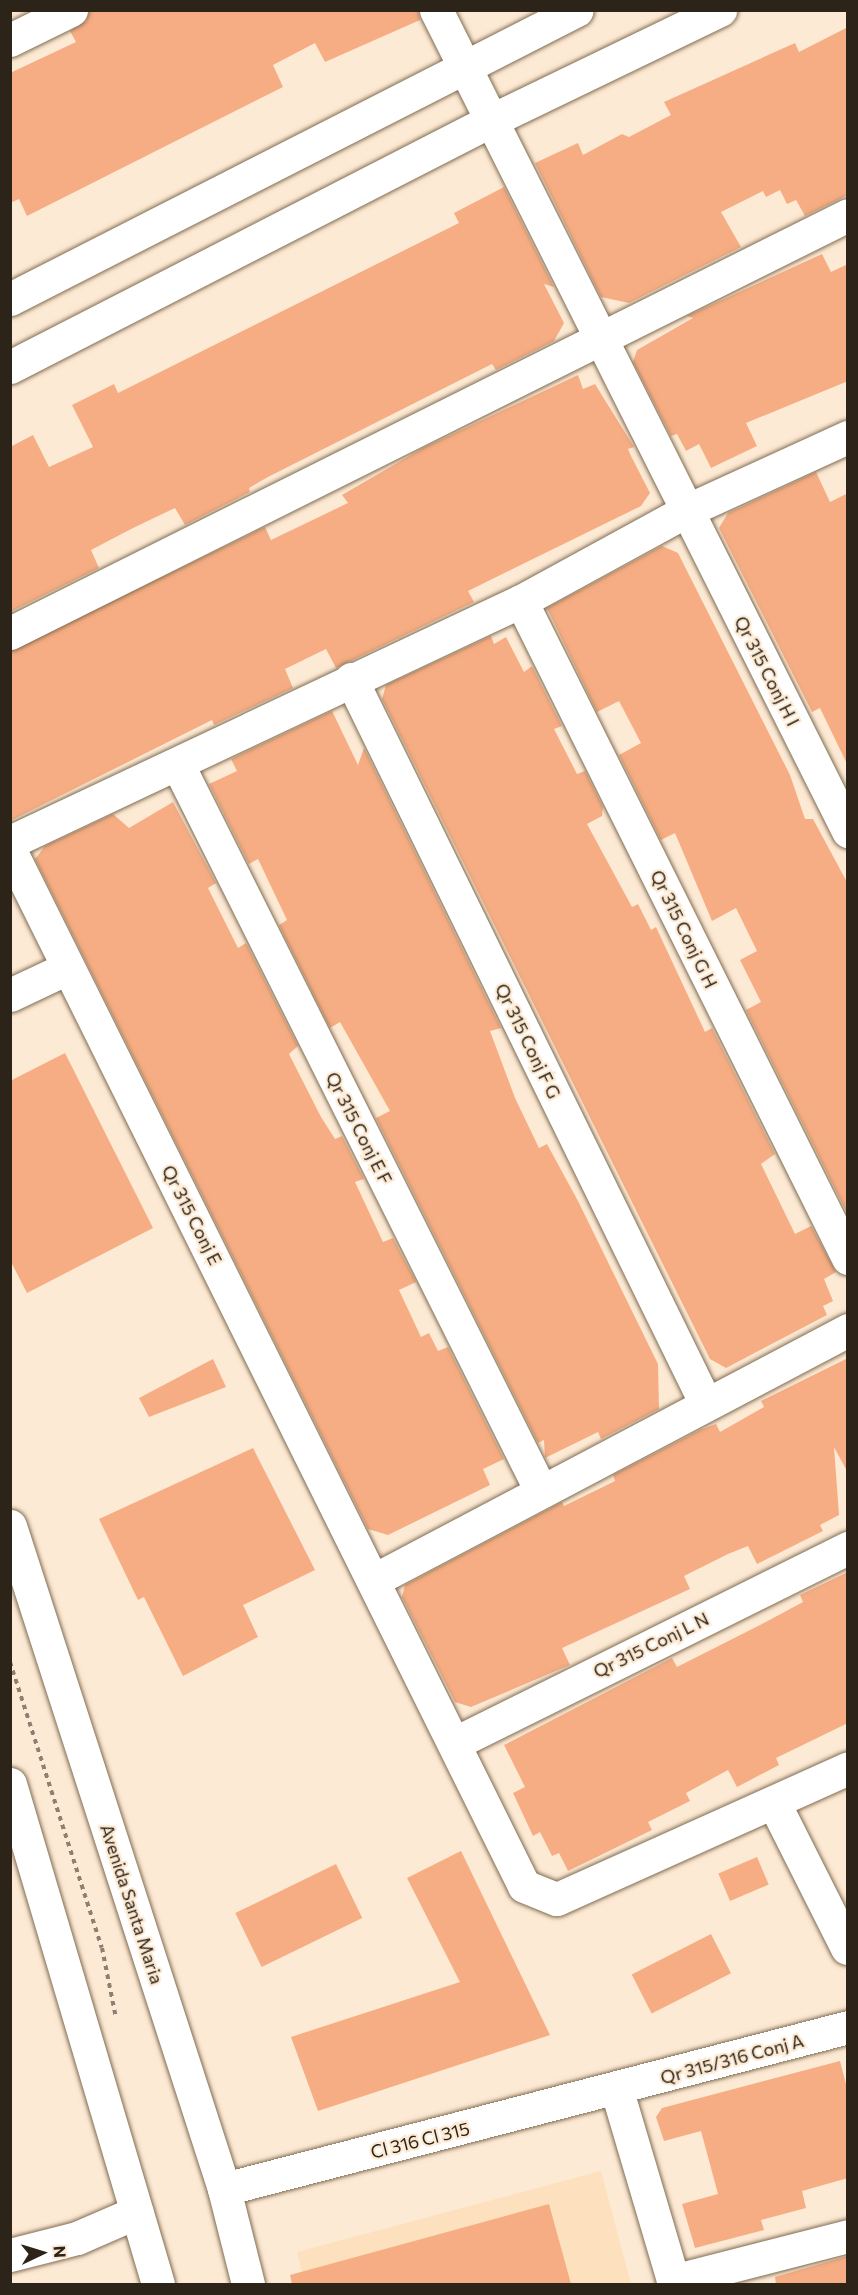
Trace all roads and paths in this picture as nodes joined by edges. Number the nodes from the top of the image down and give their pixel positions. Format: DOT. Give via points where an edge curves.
graph roads {
  1 [pos="71,10"];
  2 [pos="436,10"];
  3 [pos="577,10"];
  4 [pos="720,10"];
  5 [pos="10,40"];
  6 [pos="464,67"];
  7 [pos="488,122"];
  8 [pos="848,215"];
  9 [pos="10,299"];
  10 [pos="597,341"];
  11 [pos="10,367"];
  12 [pos="848,437"];
  13 [pos="686,511"];
  14 [pos="521,601"];
  15 [pos="10,633"];
  16 [pos="351,679"];
  17 [pos="178,767"];
  18 [pos="848,831"];
  19 [pos="10,842"];
  20 [pos="10,850"];
  21 [pos="67,968"];
  22 [pos="13,986"];
  23 [pos="848,1258"];
  24 [pos="848,1330"];
  25 [pos="705,1402"];
  26 [pos="540,1489"];
  27 [pos="10,1526"];
  28 [pos="848,1548"];
  29 [pos="376,1579"];
  30 [pos="455,1743"];
  31 [pos="848,1768"];
  32 [pos="13,1803"];
  33 [pos="775,1805"];
  34 [pos="848,1948"];
  35 [pos="848,2027"];
  36 [pos="617,2091"];
  37 [pos="224,2189"];
  38 [pos="138,2212"];
  39 [pos="848,2236"];
  40 [pos="10,2255"];
  41 [pos="160,2279"];
  42 [pos="674,2283"];
  43 [pos="248,2284"];
  1 -- 5 [label="street"];
  2 -- 6 [label="street, Qr 315 Conj H I"];
  3 -- 6 [label="street"];
  4 -- 7 [label="street"];
  6 -- 7 [label="street, Qr 315 Conj H I"];
  6 -- 9 [label="street"];
  7 -- 10 [label="street, Qr 315 Conj H I"];
  7 -- 11 [label="street"];
  8 -- 10 [label="street"];
  10 -- 13 [label="street, Qr 315 Conj H I"];
  10 -- 15 [label="street"];
  12 -- 13 [label="street"];
  13 -- 14 [label="street"];
  13 -- 18 [label="street, Qr 315 Conj H I"];
  14 -- 16 [label="street"];
  14 -- 23 [label="street, Qr 315 Conj G H"];
  16 -- 17 [label="street"];
  16 -- 25 [label="street, Qr 315 Conj F G"];
  17 -- 19 [label="street"];
  17 -- 26 [label="street, Qr 315 Conj E F"];
  20 -- 21 [label="street, Qr 315 Conj E"];
  21 -- 22 [label="street"];
  21 -- 29 [label="street, Qr 315 Conj E"];
  24 -- 25 [label="street"];
  25 -- 26 [label="street"];
  26 -- 29 [label="street"];
  27 -- 37 [label="street, Avenida Santa Maria"];
  28 -- 30 [label="street, Qr 315 Conj L N"];
  29 -- 30 [label="street, Qr 315 Conj E"];
  30 -- 33 [label="street, Qr 315 Conj E" via="524,1886 539,1896 557,1899"];
  31 -- 33 [label="street, Qr 315 Conj E"];
  32 -- 38 [label="street"];
  33 -- 34 [label="street"];
  35 -- 36 [label="street, Qr 315/316 Conj A"];
  36 -- 37 [label="street, Cl 316 Cl 315"];
  36 -- 42 [label="street"];
  37 -- 43 [label="street, Avenida Santa Maria"];
  38 -- 40 [label="street" via="77,2238"];
  38 -- 41 [label="street"];
  39 -- 42 [label="street"];
}
